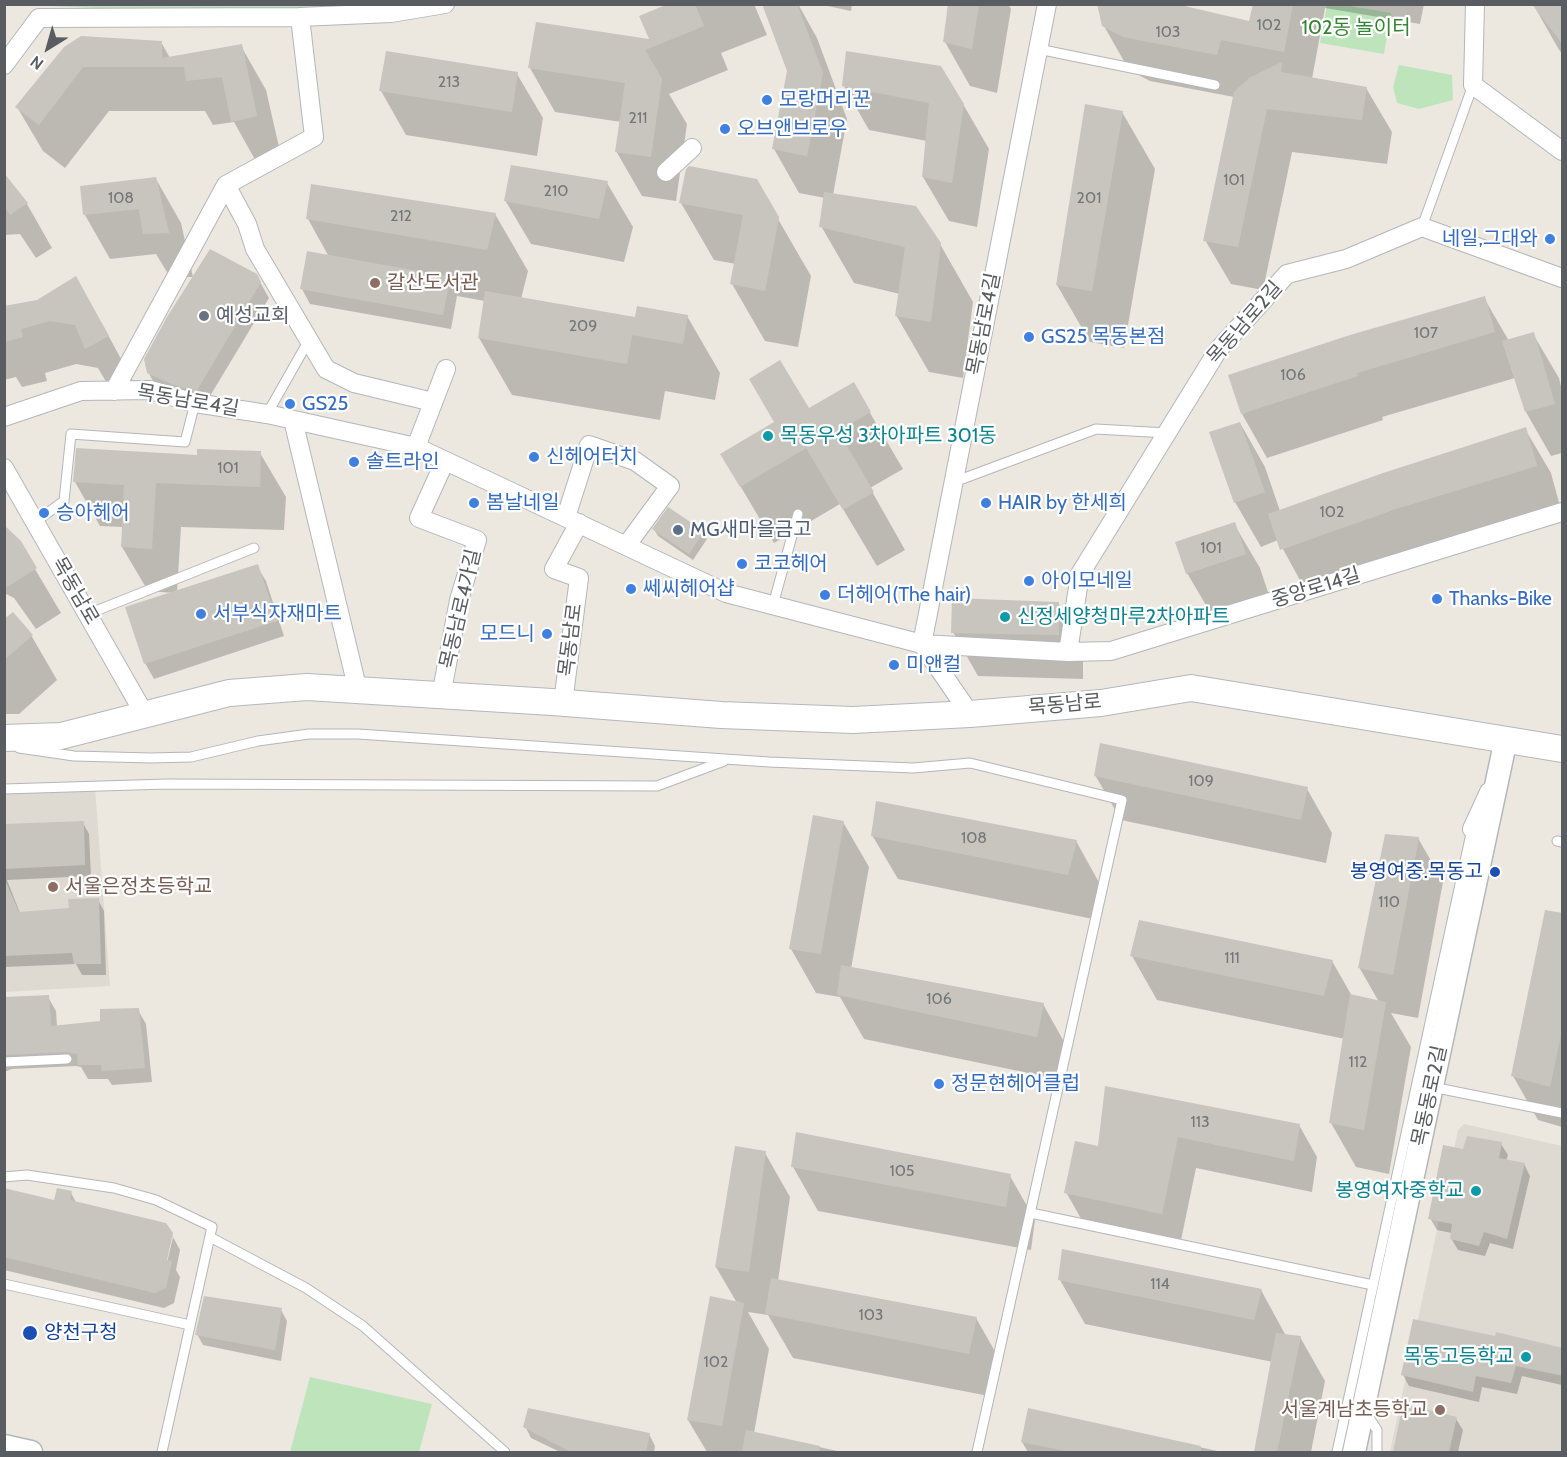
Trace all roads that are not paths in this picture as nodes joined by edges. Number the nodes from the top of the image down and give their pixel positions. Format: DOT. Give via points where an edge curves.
graph roads {
  1 [pos="445,4"];
  2 [pos="1047,4"];
  3 [pos="1475,4"];
  4 [pos="300,17"];
  5 [pos="1038,49"];
  6 [pos="4,65"];
  7 [pos="1215,85"];
  8 [pos="1473,85"];
  9 [pos="692,148"];
  10 [pos="1563,151"];
  11 [pos="666,172"];
  12 [pos="226,185"];
  13 [pos="1422,227"];
  14 [pos="1563,278"];
  15 [pos="310,339"];
  16 [pos="446,369"];
  17 [pos="114,391"];
  18 [pos="433,402"];
  19 [pos="195,403"];
  20 [pos="267,414"];
  21 [pos="4,417"];
  22 [pos="293,420"];
  23 [pos="1167,433"];
  24 [pos="416,447"];
  25 [pos="446,460"];
  26 [pos="4,468"];
  27 [pos="954,482"];
  28 [pos="1563,512"];
  29 [pos="798,514"];
  30 [pos="572,520"];
  31 [pos="35,522"];
  32 [pos="626,546"];
  33 [pos="254,548"];
  34 [pos="773,605"];
  35 [pos="87,614"];
  36 [pos="922,644"];
  37 [pos="1068,652"];
  38 [pos="358,691"];
  39 [pos="441,696"];
  40 [pos="563,703"];
  41 [pos="970,714"];
  42 [pos="145,715"];
  43 [pos="4,738"];
  44 [pos="1506,739"];
  45 [pos="4,746"];
  46 [pos="1563,749"];
  47 [pos="730,760"];
  48 [pos="1499,771"];
  49 [pos="4,789"];
  50 [pos="1472,829"];
  51 [pos="67,1059"];
  52 [pos="4,1062"];
  53 [pos="1432,1087"];
  54 [pos="1563,1113"];
  55 [pos="4,1177"];
  56 [pos="1031,1213"];
  57 [pos="210,1237"];
  58 [pos="4,1284"];
  59 [pos="1373,1285"];
  60 [pos="190,1325"];
  61 [pos="1363,1408"];
  62 [pos="4,1446"];
  63 [pos="31,1452"];
  64 [pos="162,1452"];
  65 [pos="505,1452"];
  66 [pos="978,1452"];
  67 [pos="1337,1452"];
  68 [pos="1354,1452"];
  69 [pos="1377,1452"];
  1 -- 4 [label="street" via="391,13"];
  2 -- 5 [label="street, 목동남로4길"];
  3 -- 8 [label="street"];
  4 -- 6 [label="street" via="39,18"];
  4 -- 12 [label="street" via="314,137"];
  5 -- 7 [label="lane"];
  5 -- 27 [label="street, 목동남로4길"];
  8 -- 10 [label="street"];
  8 -- 13 [label="lane"];
  9 -- 11 [label="street"];
  12 -- 15 [label="street" via="247,224 255,249"];
  12 -- 17 [label="street"];
  13 -- 14 [label="street"];
  13 -- 23 [label="street, 목동남로2길" via="1346,259 1287,274 1218,350"];
  15 -- 18 [label="street" via="326,369 354,383"];
  15 -- 20 [label="lane, 목동남로4길"];
  16 -- 18 [label="street"];
  17 -- 19 [label="street, 목동남로4길" via="150,390"];
  17 -- 21 [label="street, 목동남로4길" via="81,391"];
  18 -- 24 [label="street"];
  19 -- 20 [label="street, 목동남로4길"];
  19 -- 31 [label="lane" via="185,442 71,434 64,501"];
  20 -- 22 [label="street, 목동남로4길"];
  22 -- 24 [label="street, 목동남로4길"];
  22 -- 38 [label="street"];
  23 -- 27 [label="lane" via="1096,429"];
  23 -- 37 [label="street, 목동남로2길" via="1080,574"];
  24 -- 25 [label="street, 목동남로4길"];
  25 -- 30 [label="street, 목동남로4길"];
  25 -- 39 [label="street, 목동남로4가길" via="419,518 477,540 459,600"];
  26 -- 31 [label="street, 목동남로"];
  27 -- 36 [label="street, 목동남로4길"];
  28 -- 37 [label="street, 중앙로14길" via="1111,651"];
  29 -- 34 [label="lane"];
  30 -- 32 [label="street, 목동남로4길"];
  30 -- 32 [label="street" via="589,445 635,461 670,486"];
  30 -- 40 [label="street, 목동남로" via="554,569 579,578"];
  31 -- 35 [label="street, 목동남로"];
  32 -- 34 [label="street, 목동남로4길" via="726,593"];
  33 -- 35 [label="lane"];
  34 -- 36 [label="street, 목동남로4길"];
  35 -- 42 [label="street, 목동남로"];
  36 -- 37 [label="street, 목동남로4길"];
  36 -- 41 [label="street"];
  38 -- 39 [label="main road, 목동남로"];
  38 -- 42 [label="main road, 목동남로" via="308,687 229,693"];
  39 -- 40 [label="main road, 목동남로"];
  40 -- 41 [label="main road, 목동남로" via="853,720"];
  41 -- 44 [label="main road, 목동남로" via="1101,702 1191,688"];
  42 -- 43 [label="main road, 목동남로" via="61,736"];
  44 -- 46 [label="main road, 목동남로"];
  44 -- 48 [label="street, 목동동로2길"];
  45 -- 47 [label="lane" via="74,756 191,757 258,741 309,734 358,734"];
  47 -- 49 [label="lane" via="657,786 167,784"];
  47 -- 56 [label="lane" via="914,768 970,763 1122,800"];
  48 -- 50 [label="street"];
  48 -- 53 [label="street, 목동동로2길"];
  50 -- 59 [label="lane"];
  51 -- 52 [label="lane"];
  53 -- 54 [label="lane"];
  53 -- 61 [label="street, 목동동로2길"];
  55 -- 57 [label="lane" via="27,1175 114,1188 156,1200 212,1227"];
  56 -- 59 [label="lane"];
  56 -- 66 [label="lane"];
  57 -- 60 [label="lane"];
  57 -- 65 [label="lane" via="306,1288 363,1326"];
  58 -- 60 [label="lane"];
  59 -- 67 [label="lane"];
  60 -- 64 [label="lane"];
  61 -- 68 [label="street, 목동동로2길"];
  61 -- 69 [label="lane" via="1377,1430"];
  62 -- 63 [label="street"];
}
